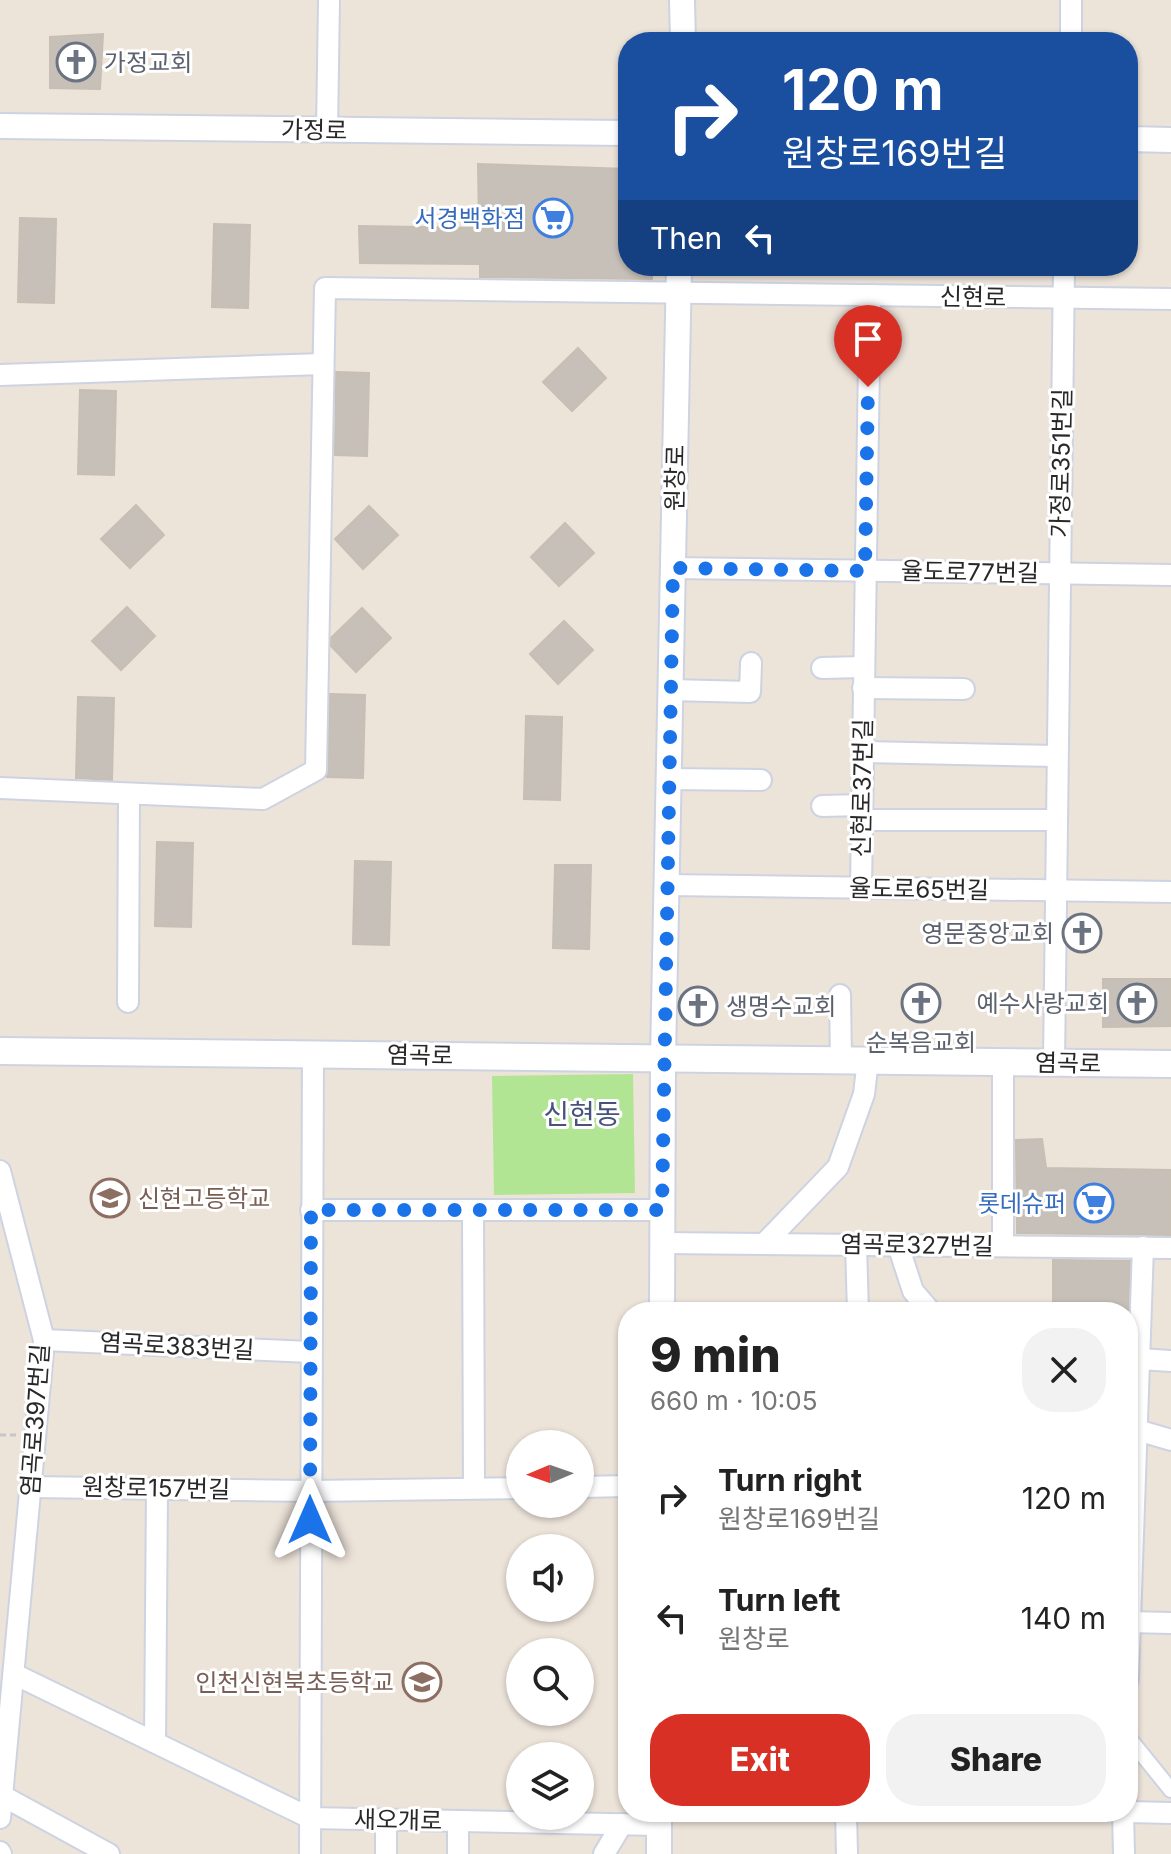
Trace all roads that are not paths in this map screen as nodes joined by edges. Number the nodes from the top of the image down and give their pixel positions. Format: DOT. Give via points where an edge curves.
graph roads {
  1 [pos="329,0"];
  2 [pos="682,0"];
  3 [pos="1071,0"];
  4 [pos="683,32"];
  5 [pos="1071,32"];
  6 [pos="0,126"];
  7 [pos="327,131"];
  8 [pos="618,133"];
  9 [pos="1138,139"];
  10 [pos="1171,140"];
  11 [pos="679,276"];
  12 [pos="1064,276"];
  13 [pos="678,293"];
  14 [pos="870,295"];
  15 [pos="1063,298"];
  16 [pos="1171,299"];
  17 [pos="323,364"];
  18 [pos="0,375"];
  19 [pos="673,568"];
  20 [pos="865,571"];
  21 [pos="1059,573"];
  22 [pos="1171,575"];
  23 [pos="751,663"];
  24 [pos="864,667"];
  25 [pos="822,668"];
  26 [pos="863,688"];
  27 [pos="964,689"];
  28 [pos="670,690"];
  29 [pos="863,752"];
  30 [pos="1056,756"];
  31 [pos="668,779"];
  32 [pos="761,780"];
  33 [pos="0,788"];
  34 [pos="129,794"];
  35 [pos="822,806"];
  36 [pos="862,813"];
  37 [pos="1056,820"];
  38 [pos="666,885"];
  39 [pos="861,888"];
  40 [pos="1055,891"];
  41 [pos="1171,892"];
  42 [pos="840,995"];
  43 [pos="128,1002"];
  44 [pos="0,1051"];
  45 [pos="313,1054"];
  46 [pos="663,1058"];
  47 [pos="841,1060"];
  48 [pos="868,1060"];
  49 [pos="1003,1062"];
  50 [pos="1054,1062"];
  51 [pos="1171,1064"];
  52 [pos="0,1171"];
  53 [pos="311,1210"];
  54 [pos="473,1210"];
  55 [pos="662,1210"];
  56 [pos="662,1243"];
  57 [pos="764,1244"];
  58 [pos="856,1245"];
  59 [pos="898,1245"];
  60 [pos="1003,1246"];
  61 [pos="1143,1247"];
  62 [pos="1171,1248"];
  63 [pos="662,1302"];
  64 [pos="858,1302"];
  65 [pos="922,1302"];
  66 [pos="44,1340"];
  67 [pos="311,1352"];
  68 [pos="1139,1359"];
  69 [pos="1171,1361"];
  70 [pos="1138,1368"];
  71 [pos="1138,1432"];
  72 [pos="1171,1440"];
  73 [pos="618,1486"];
  74 [pos="31,1487"];
  75 [pos="594,1487"];
  76 [pos="157,1488"];
  77 [pos="474,1488"];
  78 [pos="506,1488"];
  79 [pos="310,1491"];
  80 [pos="1138,1622"];
  81 [pos="1171,1623"];
  82 [pos="14,1674"];
  83 [pos="155,1742"];
  84 [pos="1138,1749"];
  85 [pos="1171,1790"];
  86 [pos="1,1795"];
  87 [pos="1138,1812"];
  88 [pos="1171,1813"];
  89 [pos="0,1818"];
  90 [pos="310,1818"];
  91 [pos="386,1820"];
  92 [pos="458,1821"];
  93 [pos="634,1822"];
  94 [pos="659,1822"];
  95 [pos="846,1822"];
  96 [pos="1126,1822"];
  97 [pos="622,1824"];
  98 [pos="109,1854"];
  99 [pos="310,1854"];
  100 [pos="386,1854"];
  101 [pos="458,1854"];
  102 [pos="604,1854"];
  103 [pos="659,1854"];
  104 [pos="847,1854"];
  105 [pos="1124,1854"];
  1 -- 7 [label="street"];
  2 -- 4 [label="street"];
  3 -- 5 [label="street"];
  6 -- 7 [label="street, 가정로"];
  7 -- 8 [label="street, 가정로"];
  9 -- 10 [label="street"];
  11 -- 13 [label="street, 원창로"];
  12 -- 15 [label="street, 가정로351번길"];
  13 -- 14 [label="street, 신현로"];
  13 -- 17 [label="street, 신현로" via="325,288"];
  13 -- 19 [label="street, 원창로"];
  14 -- 15 [label="street, 신현로"];
  14 -- 20 [label="street, 신현로37번길"];
  15 -- 16 [label="street, 신현로"];
  15 -- 21 [label="street, 가정로351번길"];
  17 -- 18 [label="street"];
  17 -- 34 [label="street" via="316,770 263,799"];
  19 -- 20 [label="street, 율도로77번길"];
  19 -- 28 [label="street, 원창로"];
  20 -- 21 [label="street, 율도로77번길"];
  20 -- 24 [label="street, 신현로37번길"];
  21 -- 22 [label="street, 율도로77번길"];
  21 -- 30 [label="street, 가정로351번길"];
  23 -- 28 [label="street" via="750,692"];
  24 -- 25 [label="street"];
  24 -- 26 [label="street, 신현로37번길"];
  26 -- 27 [label="street, 신현로37번길"];
  26 -- 29 [label="street, 신현로37번길"];
  28 -- 31 [label="street, 원창로"];
  29 -- 30 [label="street"];
  29 -- 36 [label="street, 신현로37번길"];
  30 -- 37 [label="street, 가정로351번길"];
  31 -- 32 [label="street"];
  31 -- 38 [label="street, 원창로"];
  33 -- 34 [label="street"];
  34 -- 43 [label="street"];
  35 -- 36 [label="street"];
  36 -- 37 [label="street"];
  36 -- 39 [label="street, 신현로37번길"];
  37 -- 40 [label="street, 가정로351번길"];
  38 -- 39 [label="street, 율도로65번길"];
  38 -- 46 [label="street, 원창로"];
  39 -- 40 [label="street, 율도로65번길"];
  40 -- 41 [label="street, 율도로65번길"];
  40 -- 50 [label="street, 가정로351번길"];
  42 -- 47 [label="street"];
  44 -- 45 [label="main road, 염곡로"];
  45 -- 46 [label="main road, 염곡로"];
  45 -- 53 [label="street"];
  46 -- 47 [label="main road, 염곡로"];
  46 -- 55 [label="street, 원창로"];
  47 -- 48 [label="main road, 염곡로"];
  48 -- 49 [label="main road, 염곡로"];
  48 -- 57 [label="street" via="864,1094 838,1167"];
  49 -- 50 [label="main road, 염곡로"];
  49 -- 60 [label="street"];
  50 -- 51 [label="main road, 염곡로"];
  52 -- 66 [label="street, 염곡로397번길"];
  53 -- 54 [label="street"];
  53 -- 67 [label="street"];
  54 -- 55 [label="street"];
  54 -- 77 [label="street"];
  55 -- 56 [label="street, 원창로"];
  56 -- 57 [label="street, 염곡로327번길"];
  56 -- 63 [label="street, 원창로"];
  57 -- 58 [label="street, 염곡로327번길"];
  58 -- 59 [label="street, 염곡로327번길"];
  58 -- 64 [label="street"];
  59 -- 60 [label="street, 염곡로327번길"];
  59 -- 65 [label="street" via="913,1291"];
  60 -- 61 [label="street, 염곡로327번길"];
  61 -- 62 [label="street, 염곡로327번길"];
  61 -- 68 [label="street"];
  66 -- 67 [label="street, 염곡로383번길"];
  66 -- 74 [label="street, 염곡로397번길"];
  67 -- 79 [label="street"];
  68 -- 69 [label="street"];
  68 -- 70 [label="street"];
  71 -- 72 [label="street"];
  73 -- 75 [label="street"];
  74 -- 76 [label="street, 원창로157번길"];
  74 -- 82 [label="street, 염곡로397번길"];
  76 -- 79 [label="street, 원창로157번길"];
  76 -- 83 [label="street"];
  77 -- 78 [label="street, 원창로157번길"];
  77 -- 79 [label="street, 원창로157번길"];
  79 -- 90 [label="street"];
  80 -- 81 [label="street"];
  82 -- 83 [label="street, 새오개로"];
  82 -- 86 [label="street, 염곡로397번길"];
  83 -- 90 [label="street, 새오개로"];
  84 -- 85 [label="street"];
  86 -- 89 [label="street, 염곡로397번길"];
  86 -- 98 [label="street"];
  87 -- 88 [label="street"];
  90 -- 91 [label="street, 새오개로"];
  90 -- 99 [label="street"];
  91 -- 92 [label="street, 새오개로"];
  91 -- 100 [label="street"];
  92 -- 97 [label="street, 새오개로"];
  92 -- 101 [label="street"];
  93 -- 97 [label="street, 새오개로"];
  94 -- 103 [label="street"];
  95 -- 104 [label="street"];
  96 -- 105 [label="street"];
  97 -- 102 [label="street"];
}
